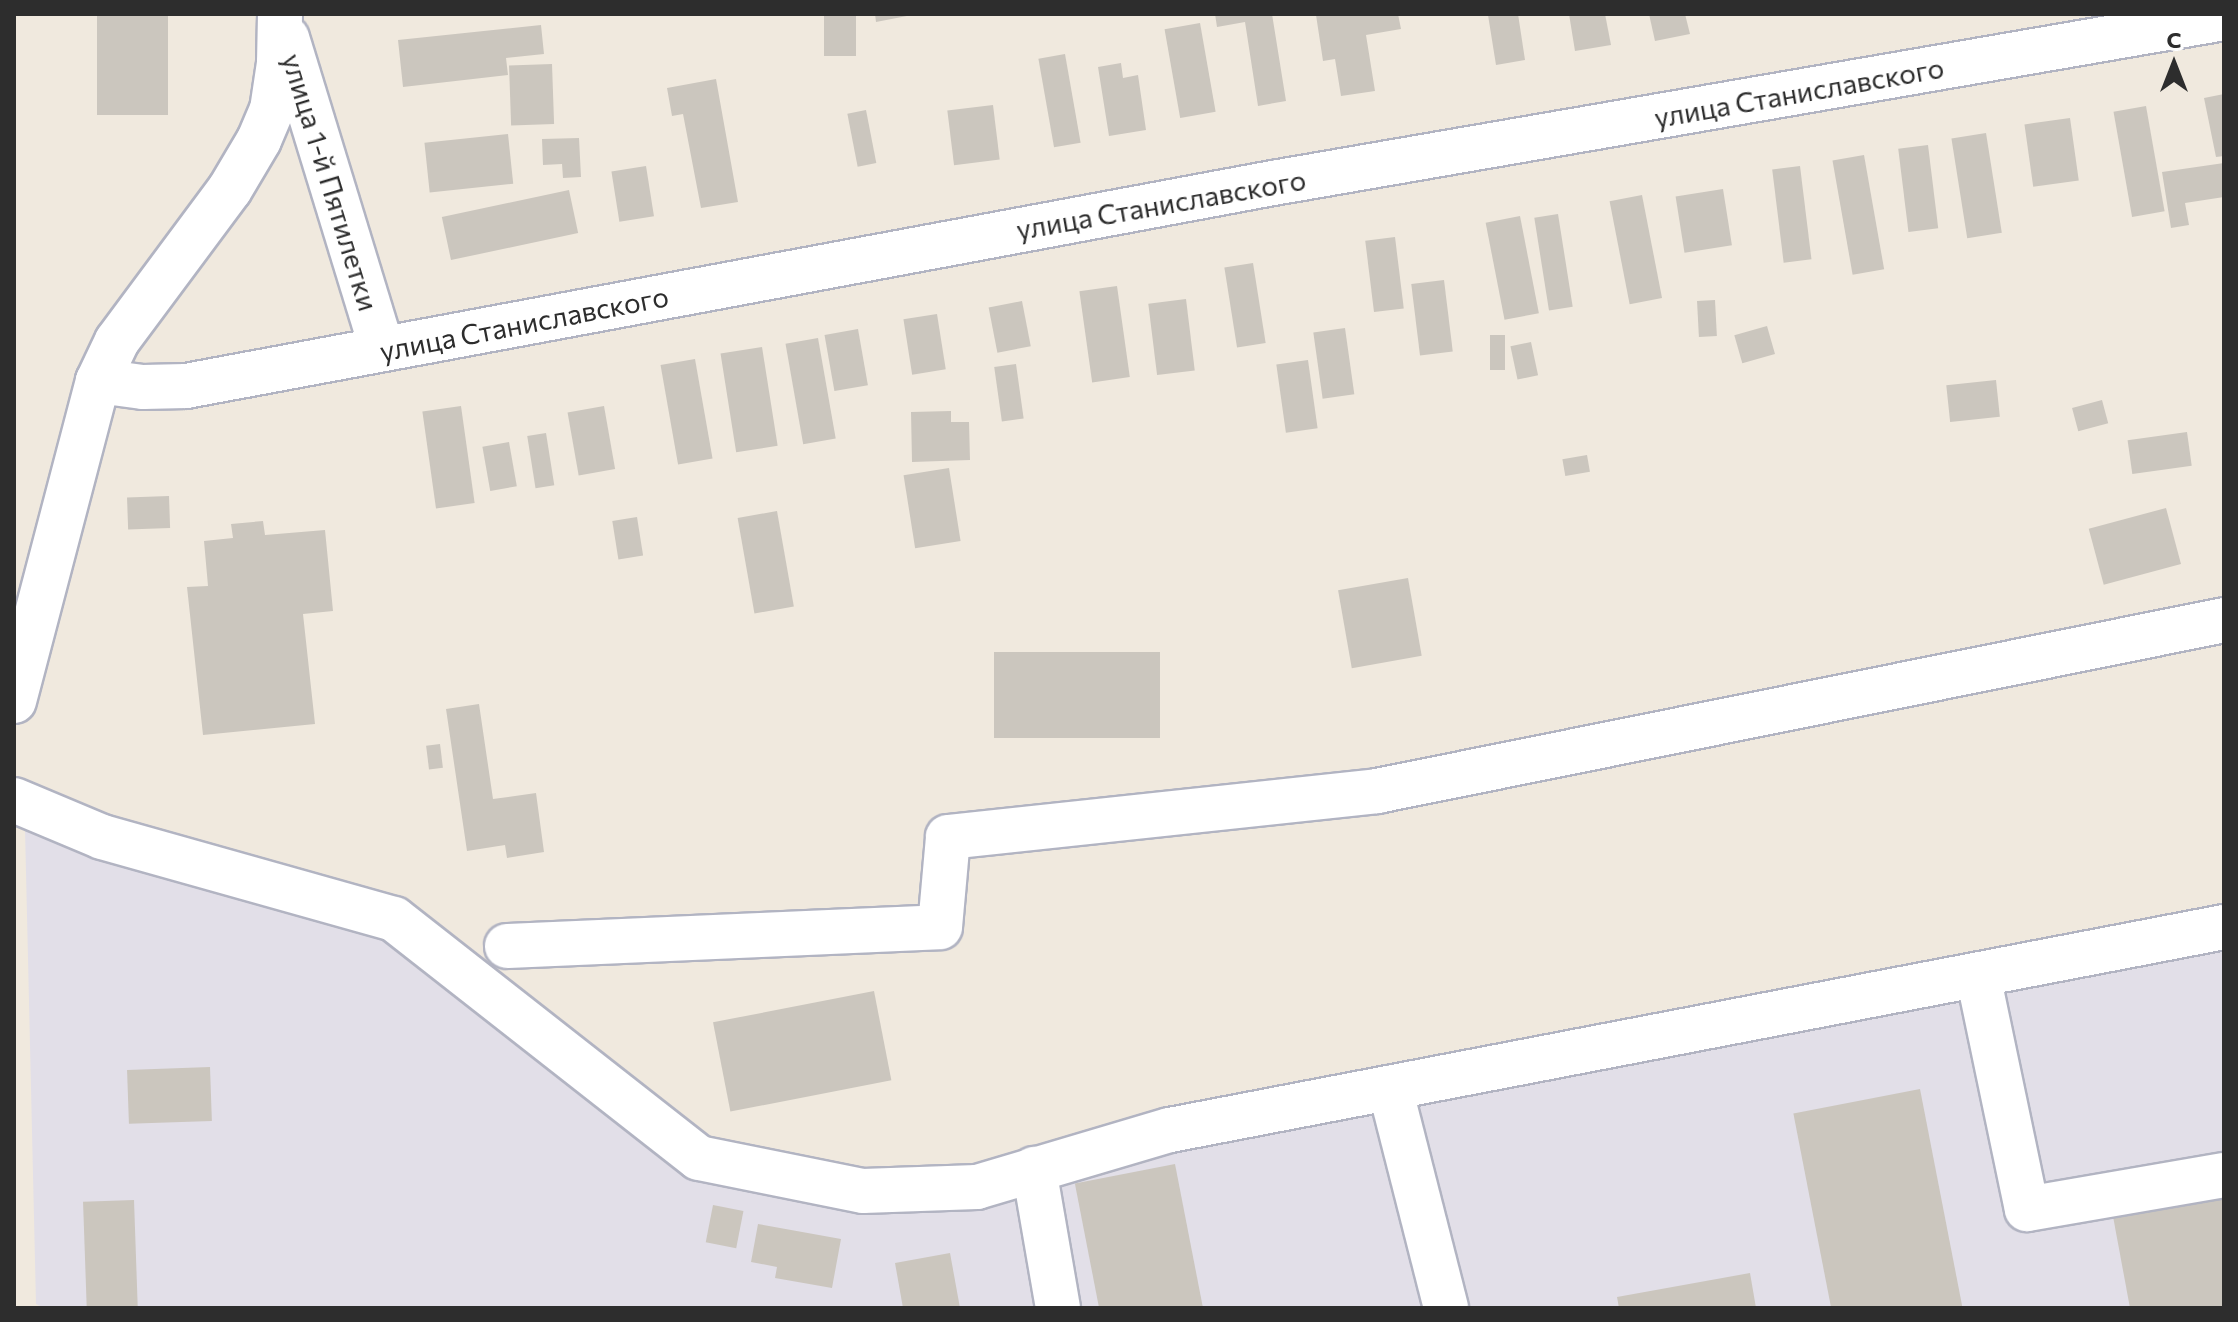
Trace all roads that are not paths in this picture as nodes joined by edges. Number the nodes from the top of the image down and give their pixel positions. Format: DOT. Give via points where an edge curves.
graph roads {
  1 [pos="280,14"];
  2 [pos="2224,18"];
  3 [pos="382,349"];
  4 [pos="98,381"];
  5 [pos="2224,620"];
  6 [pos="14,701"];
  7 [pos="14,800"];
  8 [pos="2224,927"];
  9 [pos="507,946"];
  10 [pos="1978,975"];
  11 [pos="1390,1088"];
  12 [pos="1034,1169"];
  13 [pos="2224,1175"];
  14 [pos="1058,1308"];
  15 [pos="1446,1308"];
  1 -- 3 [label="street, улица 1-й Пятилетки"];
  1 -- 4 [label="street, улица 1-й Пятилетки" via="272,110 259,140 117,341"];
  2 -- 3 [label="street, улица Станиславского" via="1273,183"];
  3 -- 4 [label="street, улица Станиславского" via="186,386"];
  4 -- 6 [label="street, улица 1-й Пятилетки"];
  5 -- 9 [label="street" via="1377,791 948,837 940,927"];
  7 -- 12 [label="street" via="102,837 394,919 699,1158 863,1191 977,1187"];
  8 -- 10 [label="street"];
  10 -- 11 [label="street"];
  10 -- 13 [label="street" via="2027,1209"];
  11 -- 12 [label="street" via="1170,1130"];
  11 -- 15 [label="street"];
  12 -- 14 [label="street"];
}
